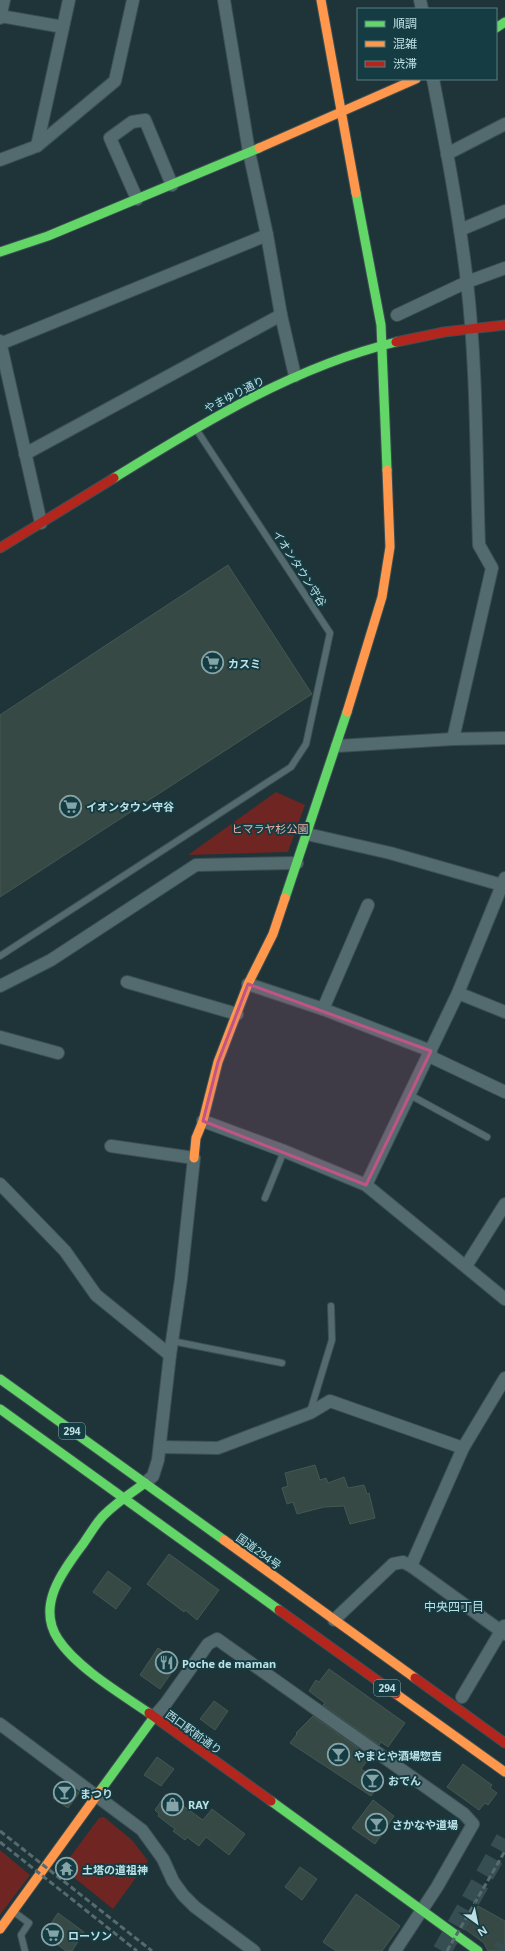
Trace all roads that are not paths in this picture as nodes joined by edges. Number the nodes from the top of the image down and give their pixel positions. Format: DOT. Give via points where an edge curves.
graph roads {
  1 [pos="4,0"];
  2 [pos="69,0"];
  3 [pos="133,0"];
  4 [pos="224,0"];
  5 [pos="321,0"];
  6 [pos="0,17"];
  7 [pos="63,27"];
  8 [pos="414,80"];
  9 [pos="433,80"];
  10 [pos="340,113"];
  11 [pos="505,124"];
  12 [pos="38,146"];
  13 [pos="249,152"];
  14 [pos="447,154"];
  15 [pos="0,160"];
  16 [pos="172,185"];
  17 [pos="137,199"];
  18 [pos="505,211"];
  19 [pos="460,230"];
  20 [pos="267,235"];
  21 [pos="0,252"];
  22 [pos="505,268"];
  23 [pos="467,282"];
  24 [pos="398,314"];
  25 [pos="281,315"];
  26 [pos="505,325"];
  27 [pos="471,328"];
  28 [pos="0,343"];
  29 [pos="382,345"];
  30 [pos="294,376"];
  31 [pos="195,428"];
  32 [pos="26,454"];
  33 [pos="41,523"];
  34 [pos="0,548"];
  35 [pos="505,738"];
  36 [pos="453,739"];
  37 [pos="337,746"];
  38 [pos="307,834"];
  39 [pos="297,863"];
  40 [pos="504,882"];
  41 [pos="368,905"];
  42 [pos="0,956"];
  43 [pos="128,982"];
  44 [pos="248,984"];
  45 [pos="0,986"];
  46 [pos="458,993"];
  47 [pos="324,1009"];
  48 [pos="505,1012"];
  49 [pos="237,1014"];
  50 [pos="0,1037"];
  51 [pos="58,1053"];
  52 [pos="430,1053"];
  53 [pos="505,1092"];
  54 [pos="410,1095"];
  55 [pos="202,1121"];
  56 [pos="487,1137"];
  57 [pos="111,1146"];
  58 [pos="284,1151"];
  59 [pos="194,1158"];
  60 [pos="0,1184"];
  61 [pos="366,1185"];
  62 [pos="265,1198"];
  63 [pos="505,1204"];
  64 [pos="466,1266"];
  65 [pos="505,1299"];
  66 [pos="331,1306"];
  67 [pos="172,1341"];
  68 [pos="170,1355"];
  69 [pos="282,1363"];
  70 [pos="0,1378"];
  71 [pos="505,1378"];
  72 [pos="0,1409"];
  73 [pos="310,1413"];
  74 [pos="160,1448"];
  75 [pos="463,1448"];
  76 [pos="145,1483"];
  77 [pos="123,1499"];
  78 [pos="411,1566"];
  79 [pos="334,1620"];
  80 [pos="504,1630"];
  81 [pos="462,1697"];
  82 [pos="154,1718"];
  83 [pos="0,1724"];
  84 [pos="505,1743"];
  85 [pos="505,1772"];
  86 [pos="96,1796"];
  87 [pos="13,1911"];
  88 [pos="422,1911"];
  89 [pos="0,1928"];
  90 [pos="25,1951"];
  91 [pos="254,1951"];
  92 [pos="395,1951"];
  93 [pos="478,1951"];
  1 -- 6 [label="street"];
  2 -- 7 [label="street"];
  3 -- 12 [label="street" via="115,81"];
  4 -- 13 [label="street"];
  5 -- 10 [label="main road"];
  6 -- 7 [label="street"];
  7 -- 12 [label="street"];
  8 -- 10 [label="main road"];
  9 -- 14 [label="street"];
  10 -- 13 [label="main road"];
  10 -- 29 [label="main road" via="381,325"];
  11 -- 14 [label="street"];
  12 -- 15 [label="street"];
  13 -- 16 [label="main road"];
  13 -- 20 [label="street"];
  14 -- 19 [label="street"];
  16 -- 17 [label="main road"];
  16 -- 17 [label="street" via="145,120 132,122 110,138"];
  17 -- 21 [label="main road" via="48,236"];
  18 -- 19 [label="street"];
  19 -- 23 [label="street"];
  20 -- 25 [label="street"];
  20 -- 28 [label="street"];
  22 -- 23 [label="street"];
  23 -- 24 [label="street"];
  23 -- 27 [label="street"];
  25 -- 30 [label="street"];
  25 -- 32 [label="street"];
  26 -- 27 [label="main road, やまゆり通り"];
  27 -- 29 [label="main road, やまゆり通り"];
  27 -- 36 [label="street" via="479,545 492,568"];
  28 -- 32 [label="street"];
  29 -- 30 [label="main road, やまゆり通り"];
  29 -- 37 [label="main road" via="390,547 382,597"];
  30 -- 31 [label="main road, やまゆり通り"];
  31 -- 33 [label="main road, やまゆり通り"];
  31 -- 42 [label="lane, イオンタウン守谷" via="330,633 306,744 291,767"];
  32 -- 33 [label="street"];
  33 -- 34 [label="main road, やまゆり通り"];
  35 -- 36 [label="street"];
  36 -- 37 [label="street"];
  37 -- 38 [label="main road"];
  38 -- 39 [label="main road"];
  38 -- 40 [label="street"];
  39 -- 44 [label="main road" via="273,934"];
  39 -- 45 [label="street" via="196,865 51,960"];
  40 -- 46 [label="street"];
  41 -- 47 [label="street"];
  43 -- 49 [label="street"];
  44 -- 47 [label="street"];
  44 -- 49 [label="main road"];
  46 -- 48 [label="street"];
  46 -- 52 [label="street"];
  47 -- 52 [label="street"];
  49 -- 55 [label="main road" via="218,1062"];
  50 -- 51 [label="street"];
  52 -- 53 [label="street"];
  52 -- 54 [label="street"];
  54 -- 56 [label="lane"];
  54 -- 61 [label="street"];
  55 -- 58 [label="street"];
  55 -- 59 [label="main road" via="196,1138"];
  57 -- 59 [label="street"];
  58 -- 61 [label="street"];
  58 -- 62 [label="lane"];
  59 -- 67 [label="street"];
  60 -- 68 [label="street" via="65,1251 96,1295"];
  61 -- 64 [label="street"];
  63 -- 64 [label="street"];
  64 -- 65 [label="street"];
  66 -- 73 [label="lane" via="332,1340"];
  67 -- 68 [label="street"];
  67 -- 69 [label="lane"];
  68 -- 74 [label="street"];
  70 -- 76 [label="main road, 国道294号 / 294"];
  71 -- 75 [label="street"];
  72 -- 77 [label="main road, 294"];
  73 -- 74 [label="street" via="218,1448"];
  73 -- 75 [label="street" via="330,1401"];
  74 -- 76 [label="street" via="153,1476"];
  75 -- 78 [label="street"];
  76 -- 77 [label="main road, 西口駅前通り"];
  76 -- 79 [label="main road, 国道294号 / 294"];
  77 -- 82 [label="main road, 西口駅前通り" via="103,1516 61,1574 50,1612 52,1626 70,1655"];
  77 -- 85 [label="main road, 294"];
  78 -- 79 [label="street" via="403,1562 393,1564"];
  78 -- 80 [label="street"];
  79 -- 84 [label="main road, 国道294号 / 294"];
  80 -- 81 [label="street"];
  82 -- 86 [label="main road"];
  82 -- 88 [label="main road, 西口駅前通り"];
  82 -- 88 [label="street" via="208,1644 217,1639 464,1814 472,1824"];
  83 -- 86 [label="street"];
  86 -- 87 [label="main road"];
  86 -- 91 [label="street" via="142,1830 163,1859 173,1881 191,1903"];
  87 -- 89 [label="main road"];
  87 -- 90 [label="lane" via="29,1923 21,1935"];
  88 -- 92 [label="street"];
  88 -- 93 [label="main road, 西口駅前通り"];
}
